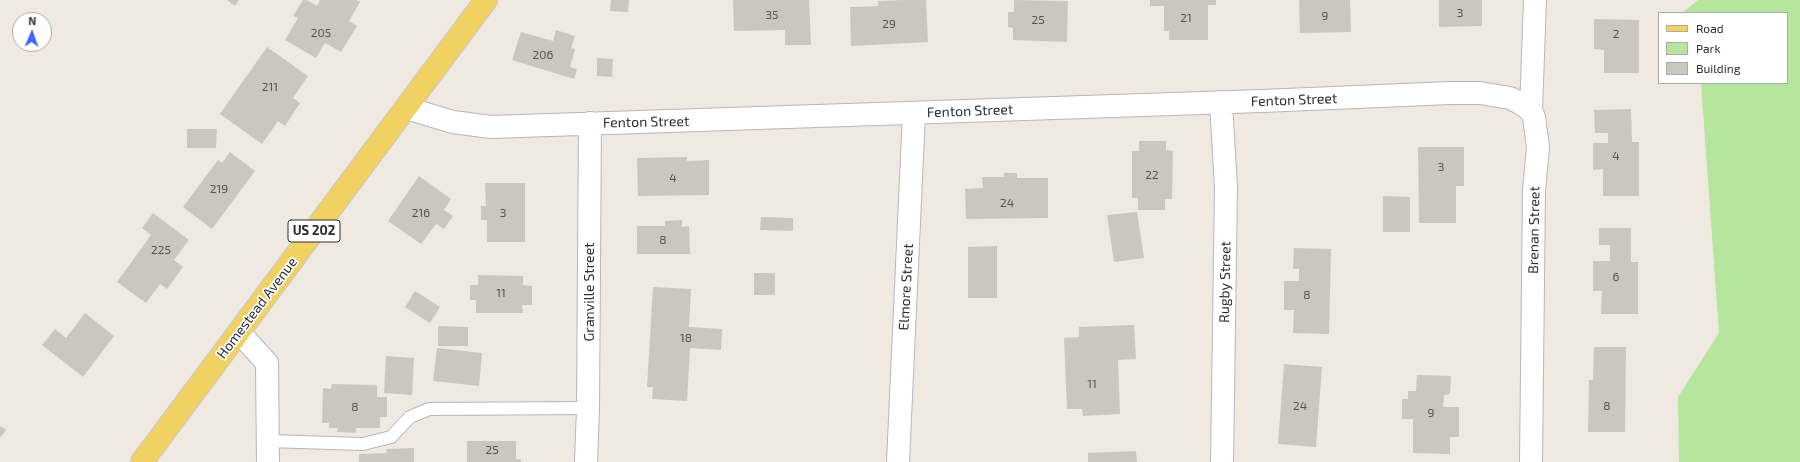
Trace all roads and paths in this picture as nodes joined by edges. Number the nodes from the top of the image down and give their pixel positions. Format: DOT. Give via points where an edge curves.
graph roads {
  1 [pos="486,0"];
  2 [pos="1535,0"];
  3 [pos="1221,102"];
  4 [pos="406,108"];
  5 [pos="1531,111"];
  6 [pos="914,112"];
  7 [pos="590,123"];
  8 [pos="239,332"];
  9 [pos="588,408"];
  10 [pos="268,452"];
  11 [pos="142,462"];
  12 [pos="586,462"];
  13 [pos="898,462"];
  14 [pos="1222,462"];
  15 [pos="1531,462"];
  1 -- 4 [label="main road, Homestead Avenue / US 202"];
  2 -- 5 [label="street, Brenan Street"];
  3 -- 5 [label="street, Fenton Street" via="1480,93 1510,98"];
  3 -- 6 [label="street, Fenton Street"];
  3 -- 14 [label="street, Rugby Street" via="1226,188"];
  4 -- 7 [label="street, Fenton Street" via="453,122 491,127"];
  4 -- 8 [label="main road, Homestead Avenue / US 202"];
  5 -- 15 [label="street, Brenan Street" via="1538,147 1534,190"];
  6 -- 7 [label="street, Fenton Street"];
  6 -- 13 [label="street, Elmore Street"];
  7 -- 9 [label="street, Granville Street"];
  8 -- 10 [label="street" via="267,363"];
  8 -- 11 [label="main road, Homestead Avenue / US 202"];
  9 -- 10 [label="lane" via="429,409 410,417 391,437 363,444"];
  9 -- 12 [label="street, Granville Street"];
}
